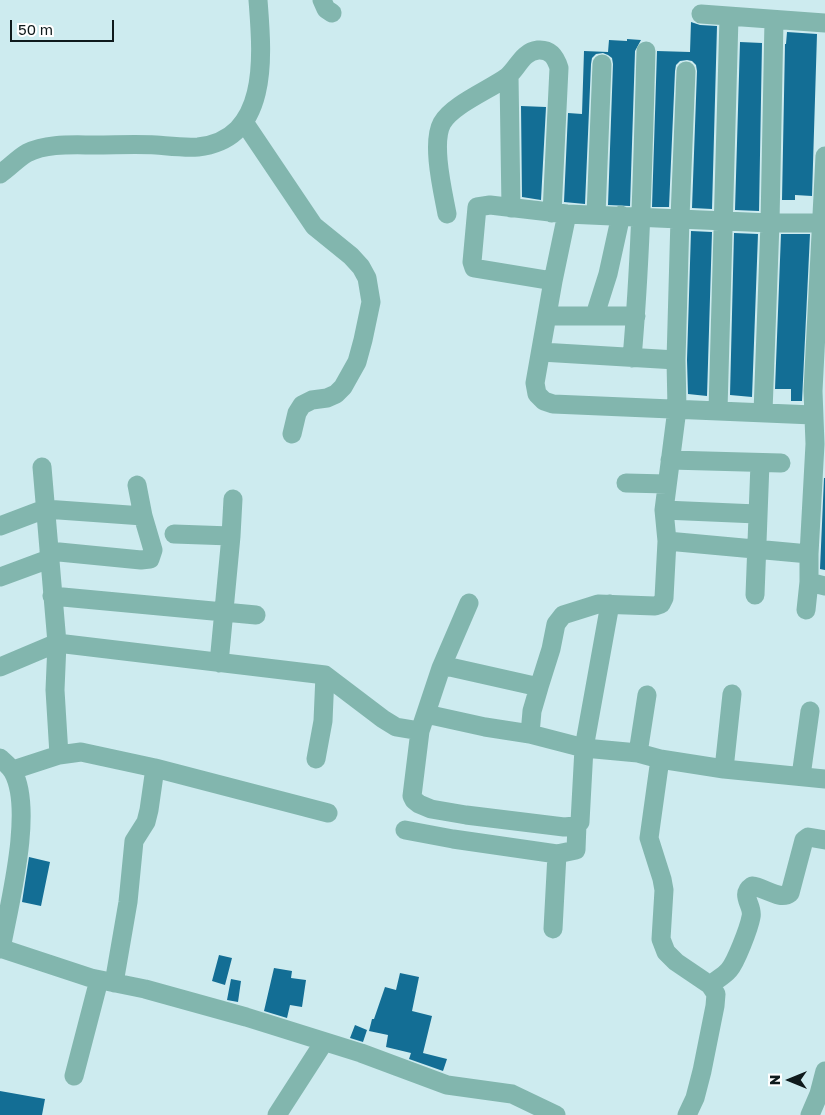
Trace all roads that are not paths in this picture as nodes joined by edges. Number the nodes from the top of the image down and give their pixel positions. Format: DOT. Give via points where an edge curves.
graph roads {
  1 [pos="258,0"];
  2 [pos="701,14"];
  3 [pos="729,17"];
  4 [pos="774,20"];
  5 [pos="825,23"];
  6 [pos="646,51"];
  7 [pos="602,64"];
  8 [pos="686,71"];
  9 [pos="508,76"];
  10 [pos="244,122"];
  11 [pos="825,156"];
  12 [pos="0,174"];
  13 [pos="511,208"];
  14 [pos="447,214"];
  15 [pos="559,214"];
  16 [pos="596,215"];
  17 [pos="622,215"];
  18 [pos="641,217"];
  19 [pos="680,218"];
  20 [pos="724,221"];
  21 [pos="770,222"];
  22 [pos="823,223"];
  23 [pos="553,281"];
  24 [pos="595,315"];
  25 [pos="547,316"];
  26 [pos="636,316"];
  27 [pos="541,352"];
  28 [pos="632,358"];
  29 [pos="676,360"];
  30 [pos="819,392"];
  31 [pos="677,409"];
  32 [pos="718,410"];
  33 [pos="763,412"];
  34 [pos="817,413"];
  35 [pos="292,434"];
  36 [pos="820,444"];
  37 [pos="670,460"];
  38 [pos="760,462"];
  39 [pos="781,463"];
  40 [pos="42,467"];
  41 [pos="626,483"];
  42 [pos="666,484"];
  43 [pos="138,485"];
  44 [pos="233,499"];
  45 [pos="45,509"];
  46 [pos="664,510"];
  47 [pos="757,514"];
  48 [pos="143,516"];
  49 [pos="0,526"];
  50 [pos="174,534"];
  51 [pos="231,536"];
  52 [pos="667,541"];
  53 [pos="756,549"];
  54 [pos="809,554"];
  55 [pos="49,555"];
  56 [pos="0,577"];
  57 [pos="817,584"];
  58 [pos="52,596"];
  59 [pos="754,596"];
  60 [pos="468,604"];
  61 [pos="610,604"];
  62 [pos="806,610"];
  63 [pos="224,613"];
  64 [pos="256,615"];
  65 [pos="57,644"];
  66 [pos="219,663"];
  67 [pos="0,667"];
  68 [pos="441,668"];
  69 [pos="325,675"];
  70 [pos="539,687"];
  71 [pos="647,694"];
  72 [pos="732,694"];
  73 [pos="810,712"];
  74 [pos="426,714"];
  75 [pos="420,731"];
  76 [pos="530,734"];
  77 [pos="584,748"];
  78 [pos="638,753"];
  79 [pos="59,755"];
  80 [pos="316,759"];
  81 [pos="660,759"];
  82 [pos="6,764"];
  83 [pos="155,768"];
  84 [pos="724,769"];
  85 [pos="801,776"];
  86 [pos="825,779"];
  87 [pos="328,813"];
  88 [pos="577,824"];
  89 [pos="405,830"];
  90 [pos="825,840"];
  91 [pos="557,854"];
  92 [pos="553,929"];
  93 [pos="1,949"];
  94 [pos="106,981"];
  95 [pos="710,985"];
  96 [pos="324,1042"];
  97 [pos="825,1071"];
  98 [pos="74,1076"];
  99 [pos="277,1115"];
  100 [pos="556,1115"];
  101 [pos="687,1115"];
  102 [pos="810,1115"];
  1 -- 10 [label="street" via="262,48 258,86"];
  2 -- 3 [label="street"];
  3 -- 4 [label="street"];
  3 -- 20 [label="street"];
  4 -- 5 [label="street"];
  4 -- 21 [label="street"];
  6 -- 18 [label="street"];
  7 -- 16 [label="street"];
  8 -- 19 [label="street"];
  9 -- 13 [label="street"];
  9 -- 14 [label="street" via="449,113 441,124 437,137"];
  9 -- 15 [label="street" via="525,56 538,50 549,52 556,58 559,68"];
  10 -- 12 [label="street" via="232,134 215,143 197,147 70,144 48,147 27,153"];
  10 -- 35 [label="street" via="314,226 361,267 367,278 371,302 357,362 343,387 327,398 302,405"];
  11 -- 22 [label="street"];
  13 -- 15 [label="street"];
  13 -- 23 [label="street" via="484,205 476,208 474,268"];
  15 -- 16 [label="street"];
  15 -- 23 [label="street"];
  16 -- 17 [label="street"];
  17 -- 18 [label="street"];
  17 -- 24 [label="street"];
  18 -- 19 [label="street"];
  18 -- 26 [label="street"];
  19 -- 20 [label="street"];
  19 -- 29 [label="street"];
  20 -- 21 [label="street"];
  20 -- 32 [label="street"];
  21 -- 22 [label="street"];
  21 -- 33 [label="street"];
  22 -- 30 [label="street"];
  23 -- 25 [label="street"];
  24 -- 25 [label="street"];
  24 -- 26 [label="street"];
  25 -- 27 [label="street"];
  26 -- 28 [label="street"];
  27 -- 28 [label="street"];
  27 -- 31 [label="street" via="536,370 537,394 553,404"];
  28 -- 29 [label="street"];
  29 -- 31 [label="street"];
  30 -- 34 [label="street"];
  31 -- 32 [label="street"];
  31 -- 37 [label="street"];
  32 -- 33 [label="street"];
  33 -- 34 [label="street"];
  34 -- 36 [label="street"];
  36 -- 54 [label="street"];
  37 -- 38 [label="street"];
  37 -- 42 [label="street"];
  38 -- 39 [label="street"];
  38 -- 47 [label="street"];
  40 -- 45 [label="street"];
  41 -- 42 [label="street"];
  42 -- 46 [label="street"];
  43 -- 48 [label="street"];
  44 -- 51 [label="street"];
  45 -- 48 [label="street"];
  45 -- 49 [label="street"];
  45 -- 55 [label="street"];
  46 -- 47 [label="street"];
  46 -- 52 [label="street"];
  47 -- 53 [label="street"];
  48 -- 55 [label="street" via="152,550 150,559"];
  50 -- 51 [label="street"];
  51 -- 63 [label="street"];
  52 -- 53 [label="street"];
  52 -- 61 [label="street" via="661,604"];
  53 -- 54 [label="street"];
  53 -- 59 [label="street"];
  54 -- 57 [label="street"];
  55 -- 56 [label="street"];
  55 -- 58 [label="street"];
  57 -- 62 [label="street"];
  58 -- 63 [label="street"];
  58 -- 65 [label="street"];
  60 -- 68 [label="street"];
  61 -- 70 [label="street" via="598,604 560,618"];
  61 -- 77 [label="street"];
  63 -- 64 [label="street"];
  63 -- 66 [label="street"];
  65 -- 66 [label="street"];
  65 -- 67 [label="street"];
  65 -- 79 [label="street" via="55,690"];
  66 -- 69 [label="street"];
  68 -- 70 [label="street" via="450,667"];
  68 -- 74 [label="street"];
  69 -- 75 [label="street" via="383,720 396,727"];
  69 -- 80 [label="street" via="323,721"];
  70 -- 76 [label="street"];
  71 -- 78 [label="street"];
  72 -- 84 [label="street"];
  73 -- 85 [label="street"];
  74 -- 75 [label="street"];
  74 -- 76 [label="street"];
  75 -- 88 [label="street" via="412,796 419,804 466,815 564,827"];
  76 -- 77 [label="street"];
  77 -- 78 [label="street"];
  77 -- 88 [label="street" via="580,822"];
  78 -- 81 [label="street"];
  79 -- 82 [label="street"];
  79 -- 83 [label="street" via="81,752"];
  81 -- 84 [label="street"];
  81 -- 95 [label="street" via="649,838 664,890 661,939 666,952 676,962"];
  82 -- 93 [label="street" via="19,787 22,815 20,845"];
  83 -- 87 [label="street"];
  83 -- 94 [label="street" via="146,822 134,841 128,902"];
  84 -- 85 [label="street"];
  85 -- 86 [label="street"];
  88 -- 91 [label="street" via="576,850"];
  89 -- 91 [label="street"];
  90 -- 95 [label="street" via="808,837 804,840 790,893 786,896 759,886 749,888 746,895 752,915 733,965"];
  91 -- 92 [label="street"];
  93 -- 94 [label="street"];
  94 -- 96 [label="street" via="246,1017"];
  94 -- 98 [label="street"];
  95 -- 101 [label="street" via="716,994 715,1006 695,1098"];
  96 -- 99 [label="street"];
  96 -- 100 [label="street" via="447,1085 512,1094"];
  97 -- 102 [label="street" via="820,1094"];
}
